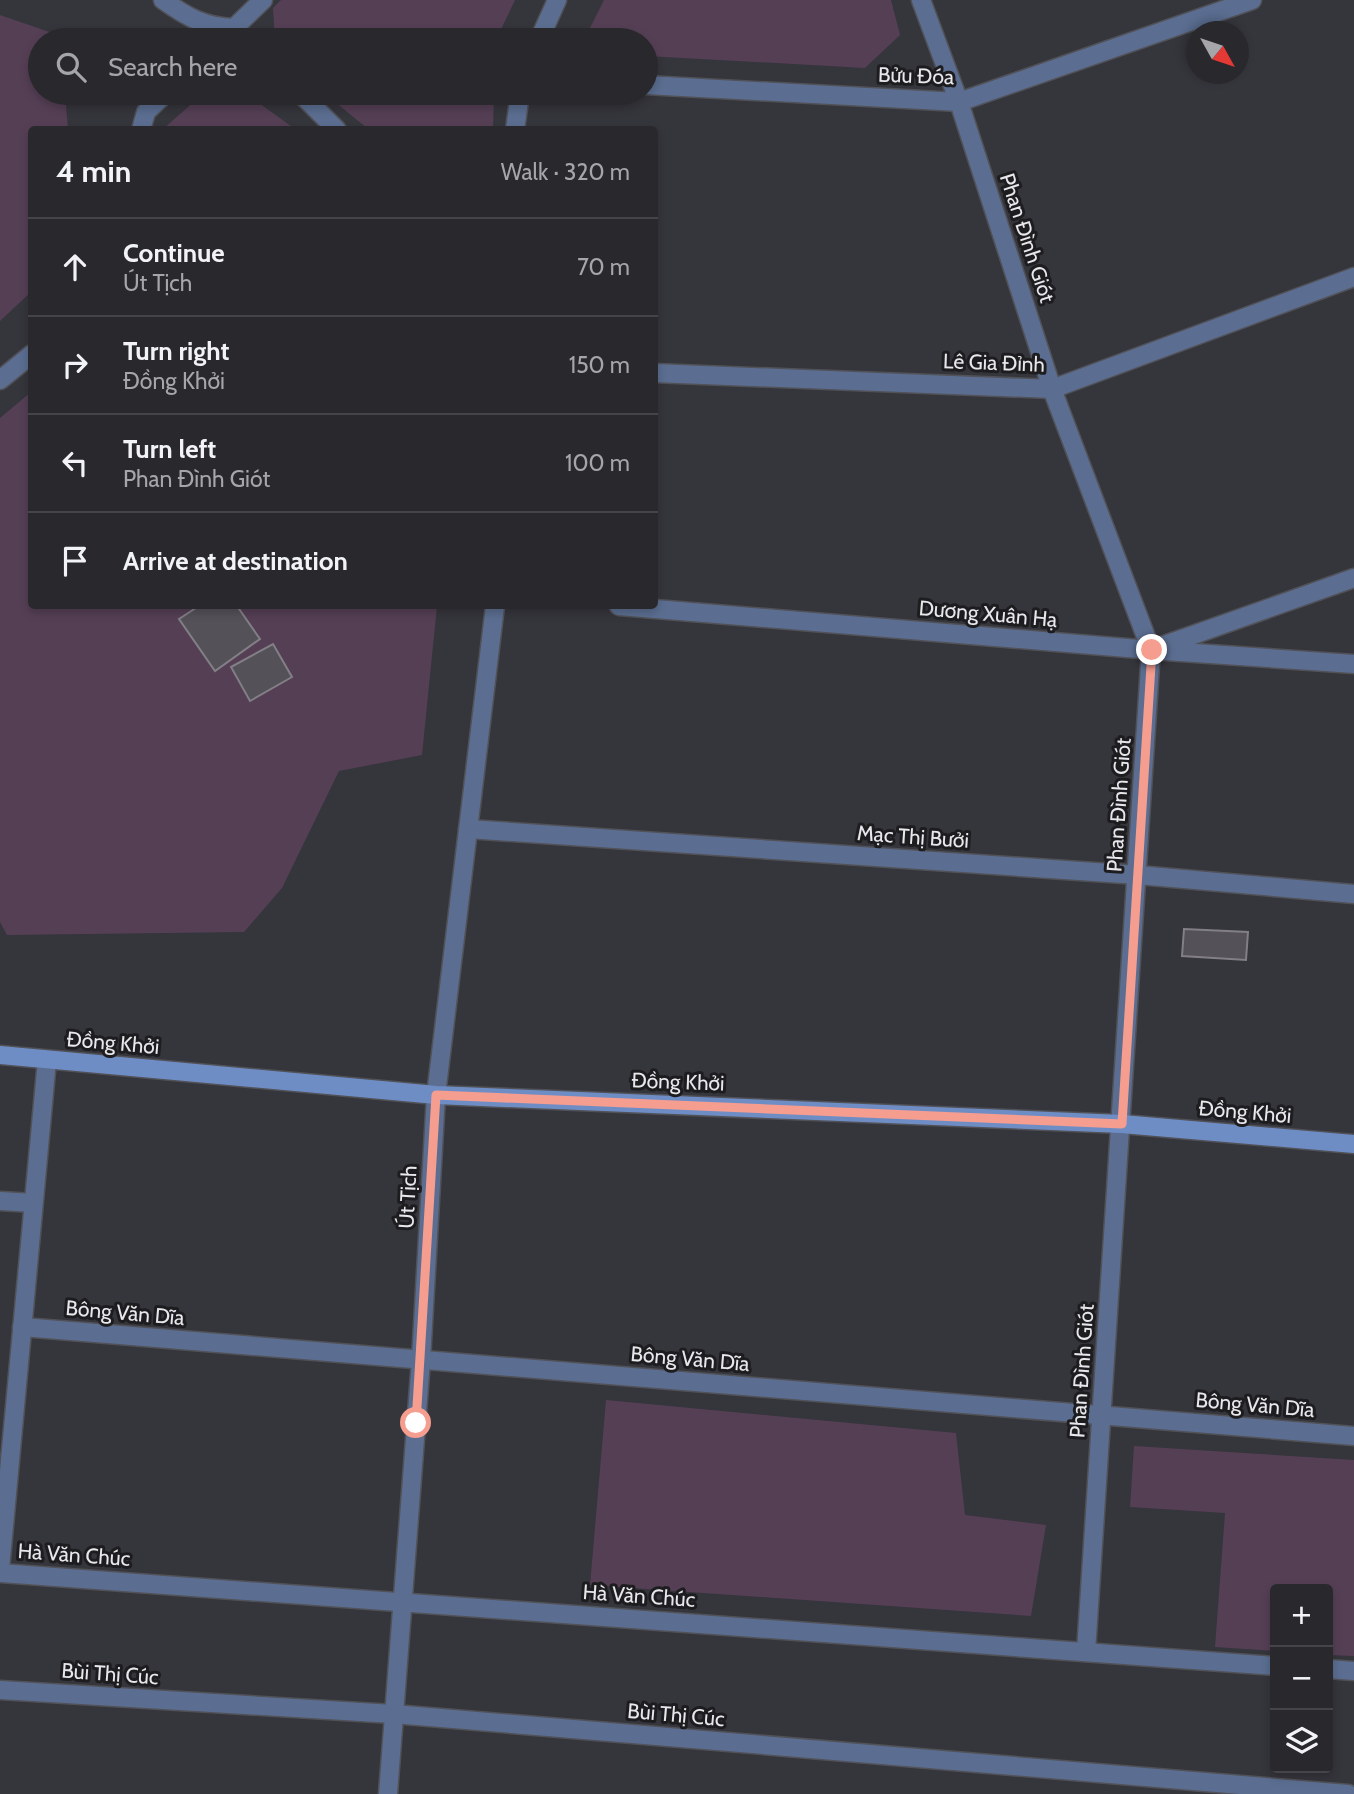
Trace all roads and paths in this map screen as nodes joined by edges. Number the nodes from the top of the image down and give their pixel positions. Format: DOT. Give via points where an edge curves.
graph roads {
  1 [pos="163,0"];
  2 [pos="263,0"];
  3 [pos="557,0"];
  4 [pos="921,0"];
  5 [pos="1252,0"];
  6 [pos="215,28"];
  7 [pos="240,28"];
  8 [pos="544,28"];
  9 [pos="658,86"];
  10 [pos="959,102"];
  11 [pos="153,105"];
  12 [pos="312,105"];
  13 [pos="518,105"];
  14 [pos="142,126"];
  15 [pos="333,126"];
  16 [pos="516,126"];
  17 [pos="1354,277"];
  18 [pos="28,357"];
  19 [pos="658,373"];
  20 [pos="0,380"];
  21 [pos="1052,389"];
  22 [pos="1354,578"];
  23 [pos="495,609"];
  24 [pos="655,609"];
  25 [pos="1152,650"];
  26 [pos="1354,664"];
  27 [pos="468,829"];
  28 [pos="1138,875"];
  29 [pos="1354,894"];
  30 [pos="0,1055"];
  31 [pos="47,1060"];
  32 [pos="436,1095"];
  33 [pos="1122,1124"];
  34 [pos="1354,1144"];
  35 [pos="0,1201"];
  36 [pos="33,1203"];
  37 [pos="22,1327"];
  38 [pos="421,1360"];
  39 [pos="1102,1416"];
  40 [pos="1354,1436"];
  41 [pos="0,1571"];
  42 [pos="404,1602"];
  43 [pos="1086,1652"];
  44 [pos="1270,1665"];
  45 [pos="1333,1669"];
  46 [pos="1354,1671"];
  47 [pos="0,1690"];
  48 [pos="393,1714"];
  49 [pos="1155,1778"];
  50 [pos="388,1794"];
  51 [pos="1164,1794"];
  52 [pos="1348,1794"];
  1 -- 6 [label="street" via="193,21"];
  2 -- 7 [label="street"];
  3 -- 8 [label="street"];
  4 -- 10 [label="street, Phan Đình Giót"];
  5 -- 10 [label="street, Bửu Đóa"];
  9 -- 10 [label="street, Bửu Đóa"];
  10 -- 21 [label="street, Phan Đình Giót"];
  11 -- 14 [label="street"];
  12 -- 15 [label="street"];
  13 -- 16 [label="street"];
  17 -- 21 [label="street, Lê Gia Đỉnh"];
  18 -- 20 [label="street"];
  19 -- 21 [label="street, Lê Gia Đỉnh"];
  21 -- 25 [label="street, Phan Đình Giót"];
  22 -- 25 [label="street"];
  23 -- 27 [label="street, Út Tịch"];
  24 -- 25 [label="street, Dương Xuân Hạ"];
  25 -- 26 [label="street, Dương Xuân Hạ"];
  25 -- 28 [label="street, Phan Đình Giót"];
  27 -- 28 [label="street, Mạc Thị Bưởi"];
  27 -- 32 [label="street, Út Tịch"];
  28 -- 29 [label="street, Mạc Thị Bưởi"];
  28 -- 33 [label="street, Phan Đình Giót"];
  30 -- 31 [label="street, Đồng Khởi"];
  31 -- 32 [label="street, Đồng Khởi"];
  31 -- 36 [label="street"];
  32 -- 33 [label="street, Đồng Khởi"];
  32 -- 38 [label="street, Út Tịch"];
  33 -- 34 [label="street, Đồng Khởi"];
  33 -- 39 [label="street, Phan Đình Giót"];
  35 -- 36 [label="street"];
  36 -- 37 [label="street"];
  37 -- 38 [label="street, Bông Văn Dĩa"];
  37 -- 41 [label="street"];
  38 -- 39 [label="street, Bông Văn Dĩa"];
  38 -- 42 [label="street, Út Tịch"];
  39 -- 40 [label="street, Bông Văn Dĩa"];
  39 -- 43 [label="street, Phan Đình Giót"];
  41 -- 42 [label="street, Hà Văn Chúc"];
  42 -- 43 [label="street, Hà Văn Chúc"];
  42 -- 48 [label="street, Út Tịch"];
  43 -- 44 [label="street, Hà Văn Chúc"];
  45 -- 46 [label="street"];
  47 -- 48 [label="street, Bùi Thị Cúc"];
  48 -- 49 [label="street, Bùi Thị Cúc"];
  48 -- 50 [label="street, Út Tịch"];
  49 -- 51 [label="street"];
  49 -- 52 [label="street, Bùi Thị Cúc"];
}
